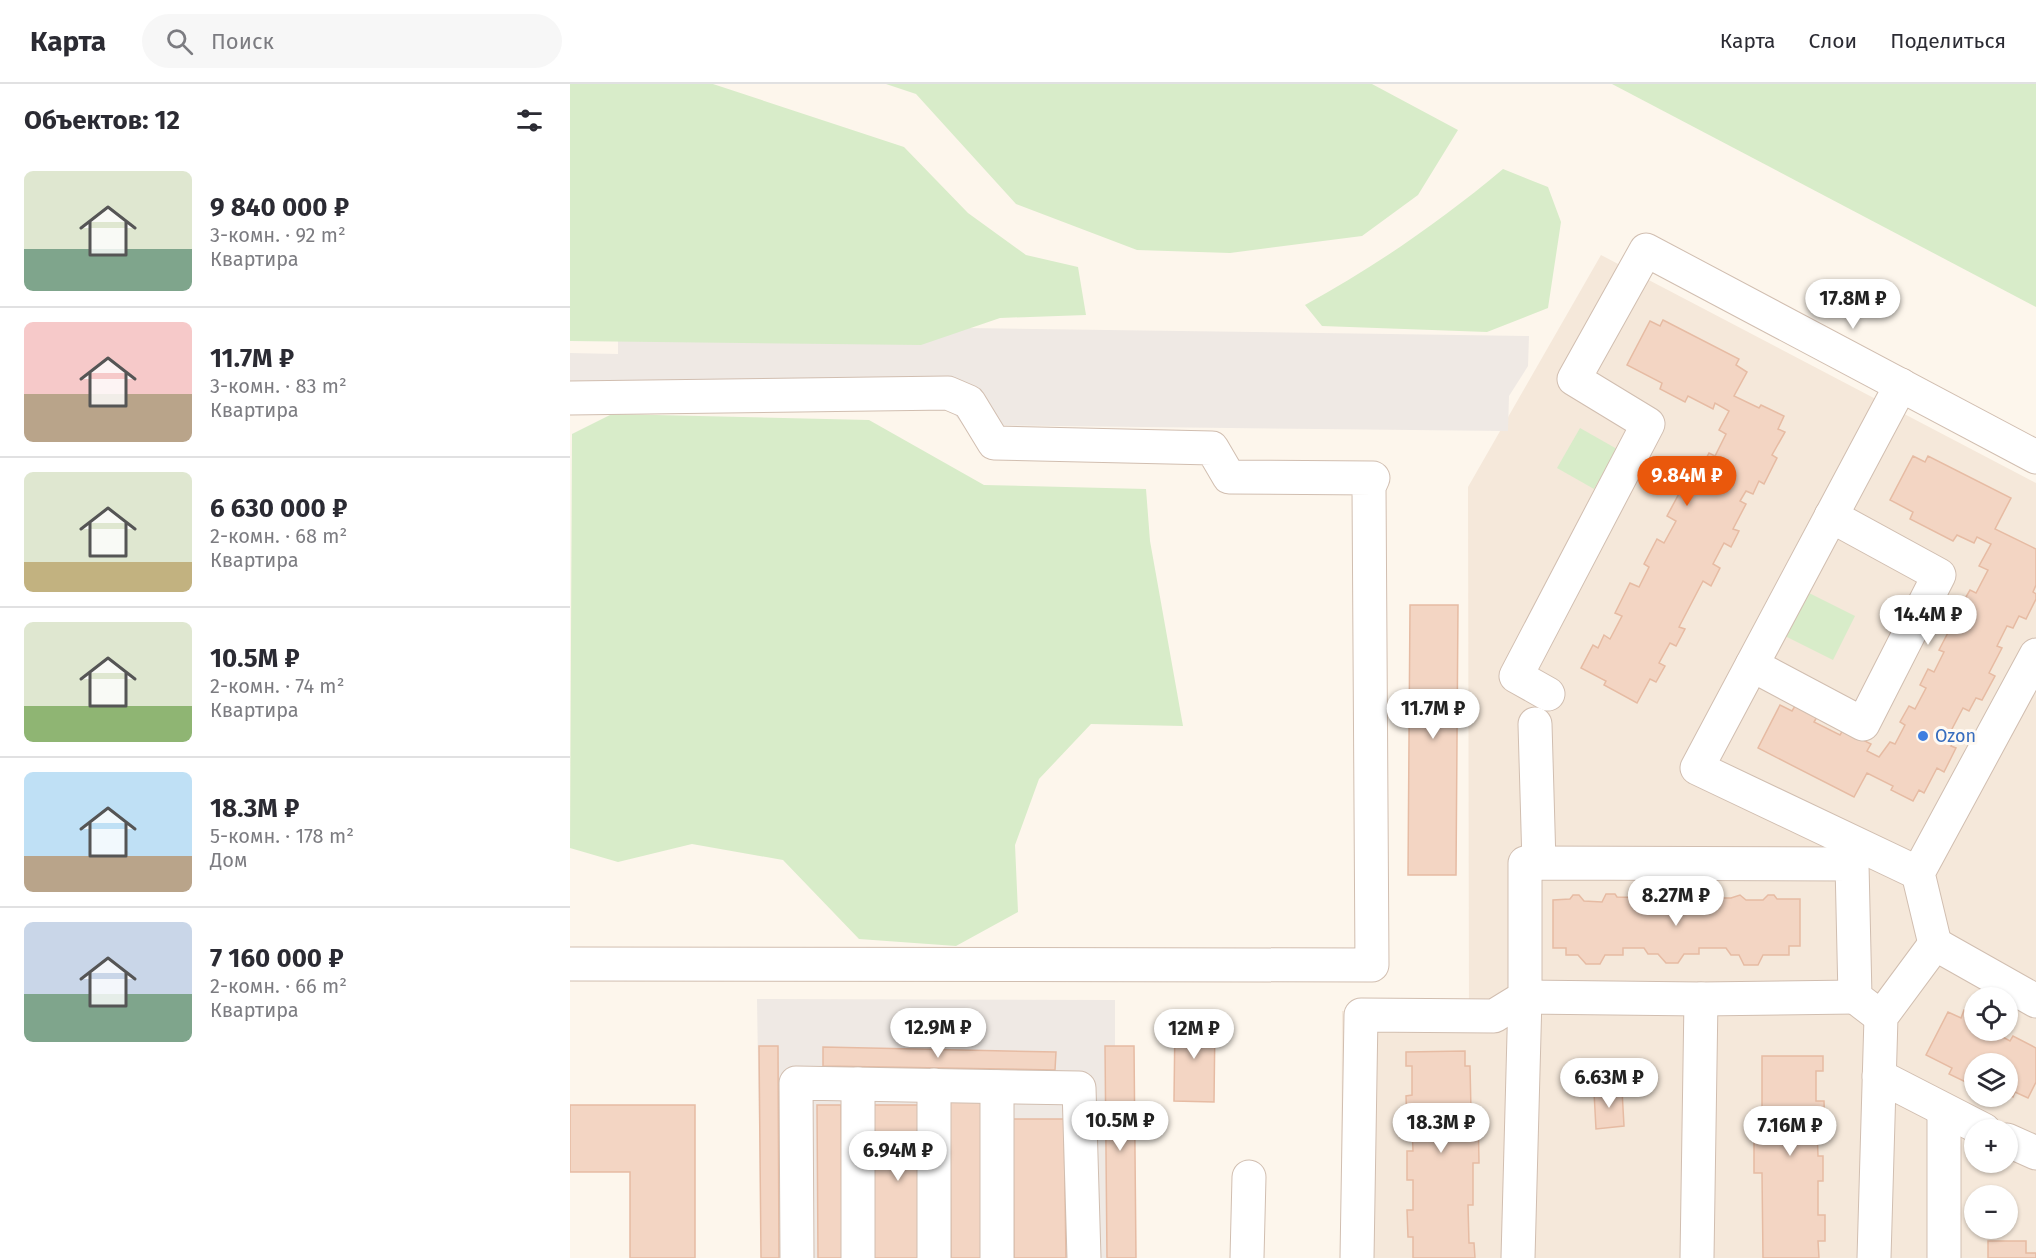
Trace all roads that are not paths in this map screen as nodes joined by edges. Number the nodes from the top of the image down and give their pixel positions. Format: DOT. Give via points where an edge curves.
graph roads {
  1 [pos="1901,385"];
  2 [pos="570,398"];
  3 [pos="2036,457"];
  4 [pos="1831,516"];
  5 [pos="2036,655"];
  6 [pos="1752,665"];
  7 [pos="1548,694"];
  8 [pos="1535,724"];
  9 [pos="1857,855"];
  10 [pos="1539,863"];
  11 [pos="1918,873"];
  12 [pos="1935,944"];
  13 [pos="570,964"];
  14 [pos="1526,997"];
  15 [pos="1855,997"];
  16 [pos="1701,999"];
  17 [pos="2036,1001"];
  18 [pos="1881,1017"];
  19 [pos="1879,1076"];
  20 [pos="858,1084"];
  21 [pos="934,1085"];
  22 [pos="997,1087"];
  23 [pos="1944,1111"];
  24 [pos="1964,1120"];
  25 [pos="2018,1145"];
  26 [pos="2036,1153"];
  27 [pos="1249,1177"];
  28 [pos="797,1258"];
  29 [pos="858,1258"];
  30 [pos="934,1258"];
  31 [pos="997,1258"];
  32 [pos="1084,1258"];
  33 [pos="1247,1258"];
  34 [pos="1357,1258"];
  35 [pos="1518,1258"];
  36 [pos="1697,1258"];
  37 [pos="1874,1258"];
  38 [pos="1944,1258"];
  1 -- 3 [label="street"];
  1 -- 4 [label="street"];
  1 -- 7 [label="street" via="1646,250 1574,379 1648,424 1516,676"];
  2 -- 13 [label="street" via="948,393 969,402 994,442 1212,448 1229,477 1373,478 1369,487 1372,965"];
  4 -- 6 [label="street"];
  4 -- 6 [label="street" via="1940,575 1863,724"];
  5 -- 11 [label="street"];
  6 -- 9 [label="street" via="1697,768"];
  8 -- 10 [label="street"];
  9 -- 10 [label="street"];
  9 -- 11 [label="street"];
  9 -- 15 [label="street"];
  10 -- 14 [label="street" via="1525,863"];
  11 -- 12 [label="street"];
  12 -- 17 [label="street"];
  12 -- 18 [label="street"];
  14 -- 16 [label="street"];
  14 -- 34 [label="street" via="1494,1016 1361,1015"];
  14 -- 35 [label="street"];
  15 -- 16 [label="street"];
  15 -- 18 [label="street"];
  16 -- 36 [label="street"];
  18 -- 19 [label="street"];
  19 -- 23 [label="street"];
  19 -- 37 [label="street"];
  20 -- 21 [label="street"];
  20 -- 28 [label="street" via="796,1083"];
  20 -- 29 [label="street"];
  21 -- 22 [label="street"];
  21 -- 30 [label="street"];
  22 -- 31 [label="street"];
  22 -- 32 [label="street" via="1079,1088"];
  23 -- 24 [label="street"];
  23 -- 38 [label="street"];
  25 -- 26 [label="street"];
  27 -- 33 [label="street"];
}
